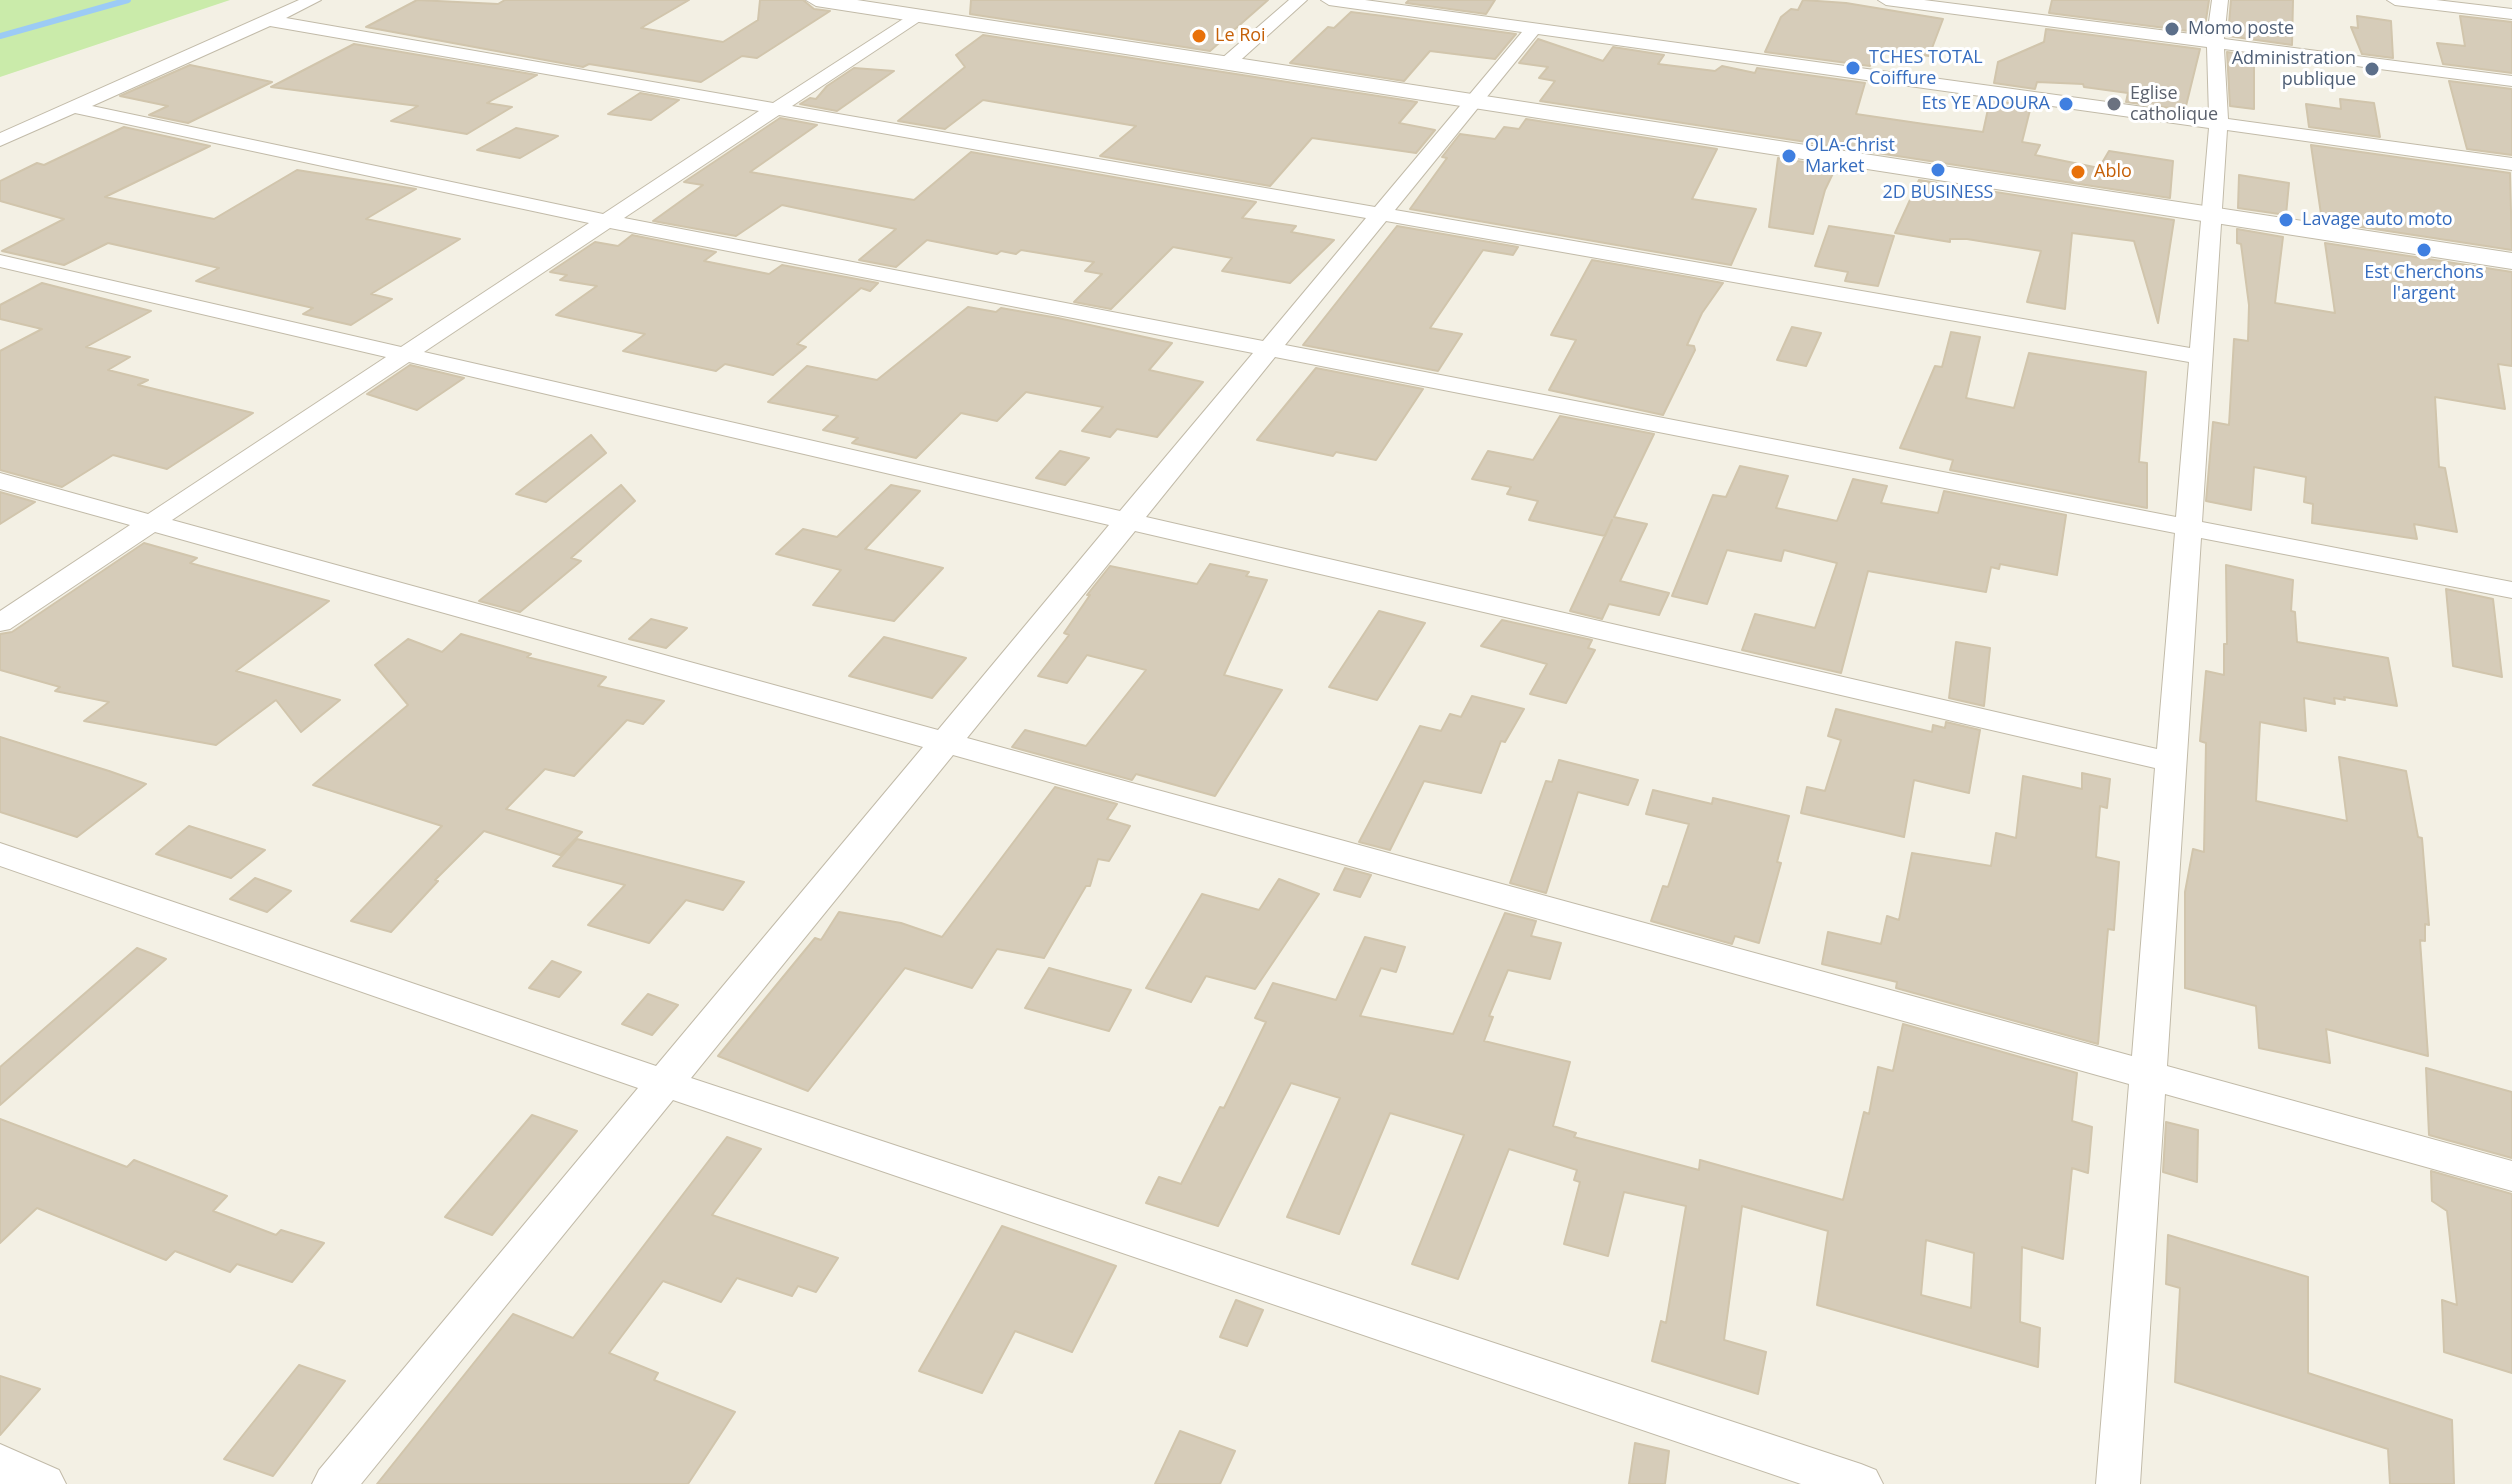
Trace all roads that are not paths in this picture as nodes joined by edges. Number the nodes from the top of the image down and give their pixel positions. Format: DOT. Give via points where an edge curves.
graph roads {
  1 [pos="313,0"];
  2 [pos="816,0"];
  3 [pos="1299,0"];
  4 [pos="1329,0"];
  5 [pos="1886,0"];
  6 [pos="2220,0"];
  7 [pos="2395,0"];
  8 [pos="2512,14"];
  9 [pos="917,15"];
  10 [pos="267,20"];
  11 [pos="1533,29"];
  12 [pos="2215,44"];
  13 [pos="1227,63"];
  14 [pos="2512,81"];
  15 [pos="1474,101"];
  16 [pos="72,107"];
  17 [pos="776,109"];
  18 [pos="2218,123"];
  19 [pos="0,140"];
  20 [pos="2512,164"];
  21 [pos="1381,214"];
  22 [pos="2212,214"];
  23 [pos="607,221"];
  24 [pos="0,261"];
  25 [pos="2512,261"];
  26 [pos="1270,348"];
  27 [pos="406,354"];
  28 [pos="2201,357"];
  29 [pos="0,481"];
  30 [pos="1128,520"];
  31 [pos="151,523"];
  32 [pos="2188,530"];
  33 [pos="2512,590"];
  34 [pos="0,623"];
  35 [pos="945,743"];
  36 [pos="2171,762"];
  37 [pos="0,854"];
  38 [pos="2148,1076"];
  39 [pos="664,1083"];
  40 [pos="2512,1176"];
  41 [pos="0,1464"];
  42 [pos="44,1484"];
  43 [pos="334,1484"];
  44 [pos="1861,1484"];
  45 [pos="2118,1484"];
  1 -- 10 [label="street"];
  2 -- 9 [label="street"];
  3 -- 13 [label="street"];
  4 -- 11 [label="street"];
  5 -- 12 [label="street"];
  6 -- 12 [label="street"];
  7 -- 8 [label="street"];
  9 -- 13 [label="street"];
  9 -- 17 [label="street"];
  10 -- 16 [label="street"];
  10 -- 17 [label="street"];
  11 -- 15 [label="street"];
  11 -- 18 [label="street"];
  12 -- 14 [label="street"];
  12 -- 18 [label="street"];
  13 -- 15 [label="street"];
  15 -- 21 [label="street"];
  15 -- 22 [label="street"];
  16 -- 19 [label="street"];
  16 -- 23 [label="street"];
  17 -- 21 [label="street"];
  17 -- 23 [label="street"];
  18 -- 20 [label="street"];
  18 -- 22 [label="street"];
  21 -- 26 [label="street"];
  21 -- 28 [label="street"];
  22 -- 25 [label="street"];
  22 -- 28 [label="street"];
  23 -- 26 [label="street"];
  23 -- 27 [label="street"];
  24 -- 27 [label="street"];
  26 -- 30 [label="street"];
  26 -- 32 [label="street"];
  27 -- 30 [label="street"];
  27 -- 31 [label="street"];
  28 -- 32 [label="street"];
  29 -- 31 [label="street"];
  30 -- 35 [label="street"];
  30 -- 36 [label="street"];
  31 -- 34 [label="street"];
  31 -- 35 [label="street"];
  32 -- 33 [label="street"];
  32 -- 36 [label="street"];
  35 -- 38 [label="street"];
  35 -- 39 [label="street"];
  36 -- 38 [label="street"];
  37 -- 39 [label="street"];
  38 -- 40 [label="street"];
  38 -- 45 [label="street"];
  39 -- 43 [label="street"];
  39 -- 44 [label="street"];
  41 -- 42 [label="street"];
}
